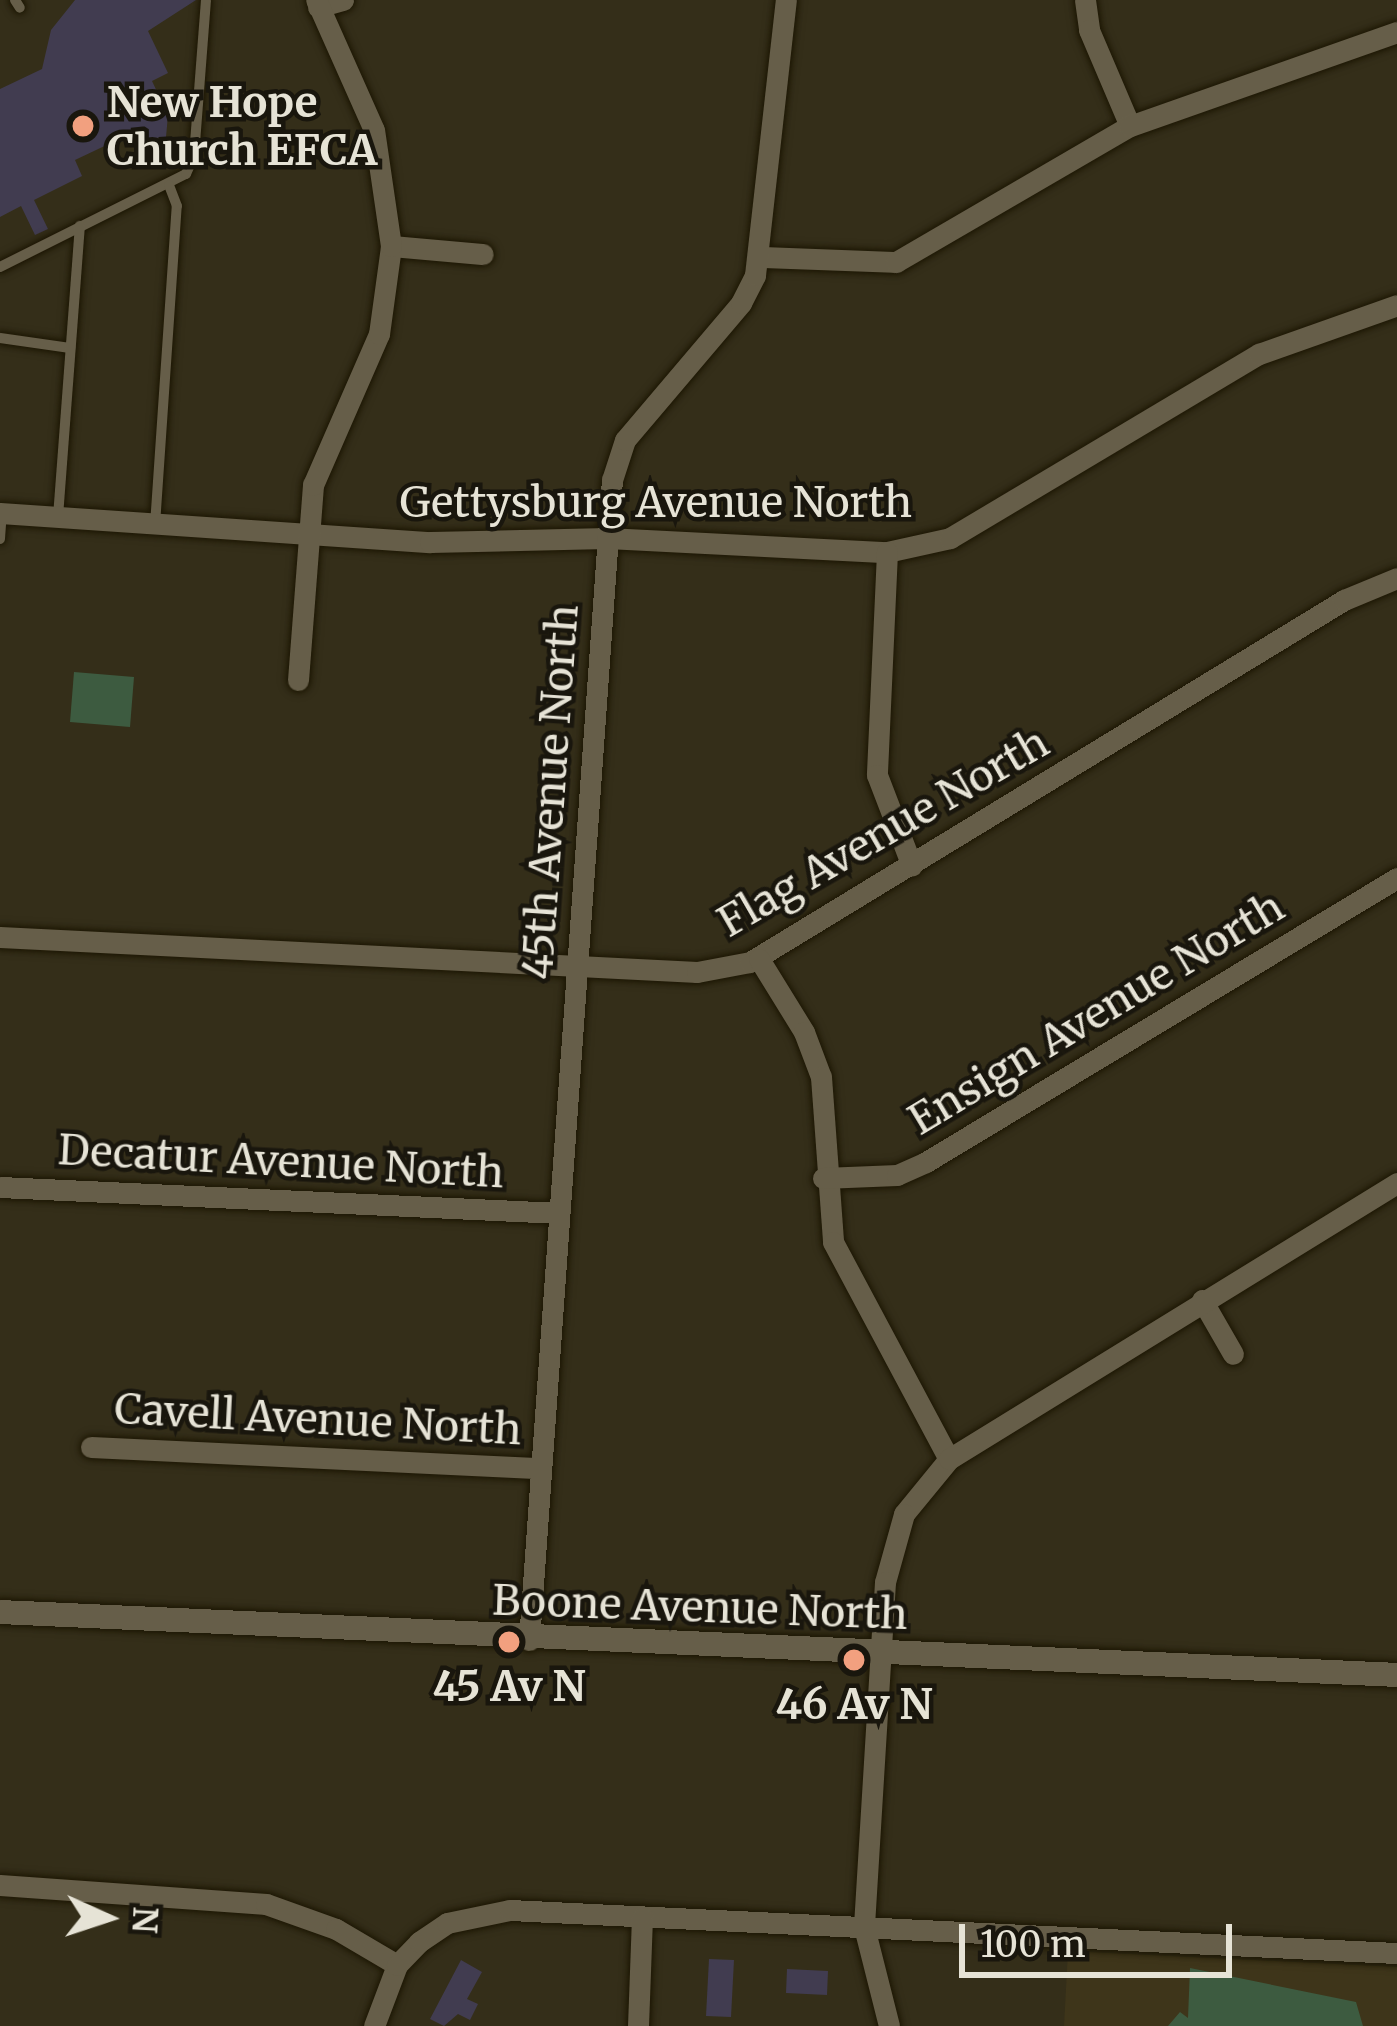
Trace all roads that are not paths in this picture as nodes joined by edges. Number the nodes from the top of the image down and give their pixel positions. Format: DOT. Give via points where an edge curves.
graph roads {
  1 [pos="206,0"];
  2 [pos="344,0"];
  3 [pos="785,0"];
  4 [pos="1085,0"];
  5 [pos="317,3"];
  6 [pos="1397,32"];
  7 [pos="1130,126"];
  8 [pos="169,185"];
  9 [pos="121,208"];
  10 [pos="127,225"];
  11 [pos="80,226"];
  12 [pos="391,246"];
  13 [pos="483,254"];
  14 [pos="760,257"];
  15 [pos="0,266"];
  16 [pos="1397,305"];
  17 [pos="0,338"];
  18 [pos="70,348"];
  19 [pos="1,513"];
  20 [pos="58,517"];
  21 [pos="155,525"];
  22 [pos="307,534"];
  23 [pos="607,538"];
  24 [pos="0,539"];
  25 [pos="887,552"];
  26 [pos="1397,578"];
  27 [pos="298,680"];
  28 [pos="913,866"];
  29 [pos="1397,878"];
  30 [pos="0,937"];
  31 [pos="758,959"];
  32 [pos="577,964"];
  33 [pos="823,1178"];
  34 [pos="1397,1183"];
  35 [pos="0,1187"];
  36 [pos="559,1214"];
  37 [pos="1202,1300"];
  38 [pos="1233,1354"];
  39 [pos="91,1447"];
  40 [pos="949,1459"];
  41 [pos="541,1468"];
  42 [pos="0,1612"];
  43 [pos="529,1640"];
  44 [pos="881,1654"];
  45 [pos="1397,1676"];
  46 [pos="0,1886"];
  47 [pos="642,1918"];
  48 [pos="864,1928"];
  49 [pos="1397,1952"];
  50 [pos="398,1964"];
  51 [pos="374,2026"];
  52 [pos="638,2026"];
  53 [pos="890,2026"];
  1 -- 8 [label="lane" via="194,156"];
  2 -- 5 [label="street"];
  3 -- 14 [label="street, 45th Avenue North"];
  4 -- 7 [label="street" via="1089,31"];
  5 -- 12 [label="street" via="374,130"];
  6 -- 7 [label="street"];
  7 -- 14 [label="street" via="896,262"];
  8 -- 9 [label="lane"];
  8 -- 21 [label="lane" via="177,206"];
  9 -- 10 [label="lane"];
  9 -- 11 [label="lane"];
  11 -- 15 [label="lane"];
  11 -- 18 [label="lane"];
  12 -- 13 [label="street"];
  12 -- 22 [label="street" via="380,334 322,463"];
  14 -- 23 [label="street, 45th Avenue North" via="741,303 625,440"];
  16 -- 25 [label="street, Gettysburg Avenue North" via="1259,354 950,538"];
  17 -- 18 [label="lane"];
  18 -- 20 [label="lane"];
  19 -- 20 [label="street, Gettysburg Avenue North"];
  19 -- 24 [label="lane"];
  20 -- 21 [label="street, Gettysburg Avenue North"];
  21 -- 22 [label="street, Gettysburg Avenue North"];
  22 -- 23 [label="street, Gettysburg Avenue North"];
  22 -- 27 [label="street"];
  23 -- 25 [label="street, Gettysburg Avenue North"];
  23 -- 32 [label="street, 45th Avenue North"];
  25 -- 28 [label="street" via="877,776"];
  26 -- 28 [label="street, Flag Avenue North" via="1344,600"];
  28 -- 31 [label="street, Flag Avenue North"];
  29 -- 33 [label="street, Ensign Avenue North" via="926,1162 898,1175"];
  30 -- 32 [label="street, Flag Avenue North"];
  31 -- 32 [label="street, Flag Avenue North" via="697,972"];
  31 -- 33 [label="street" via="814,1054"];
  32 -- 36 [label="street, 45th Avenue North"];
  33 -- 40 [label="street" via="849,1284"];
  34 -- 37 [label="street"];
  35 -- 36 [label="street, Decatur Avenue North"];
  36 -- 41 [label="street, 45th Avenue North"];
  37 -- 38 [label="street"];
  37 -- 40 [label="street"];
  39 -- 41 [label="street, Cavell Avenue North"];
  40 -- 44 [label="street" via="924,1484 891,1546"];
  41 -- 43 [label="street, 45th Avenue North"];
  42 -- 43 [label="street, Boone Avenue North"];
  43 -- 44 [label="street, Boone Avenue North"];
  44 -- 45 [label="street, Boone Avenue North"];
  44 -- 48 [label="street"];
  46 -- 50 [label="street" via="266,1904 336,1929"];
  47 -- 48 [label="street"];
  47 -- 50 [label="street" via="478,1913 447,1923"];
  47 -- 52 [label="street"];
  48 -- 49 [label="street"];
  48 -- 53 [label="street"];
  50 -- 51 [label="street"];
}
